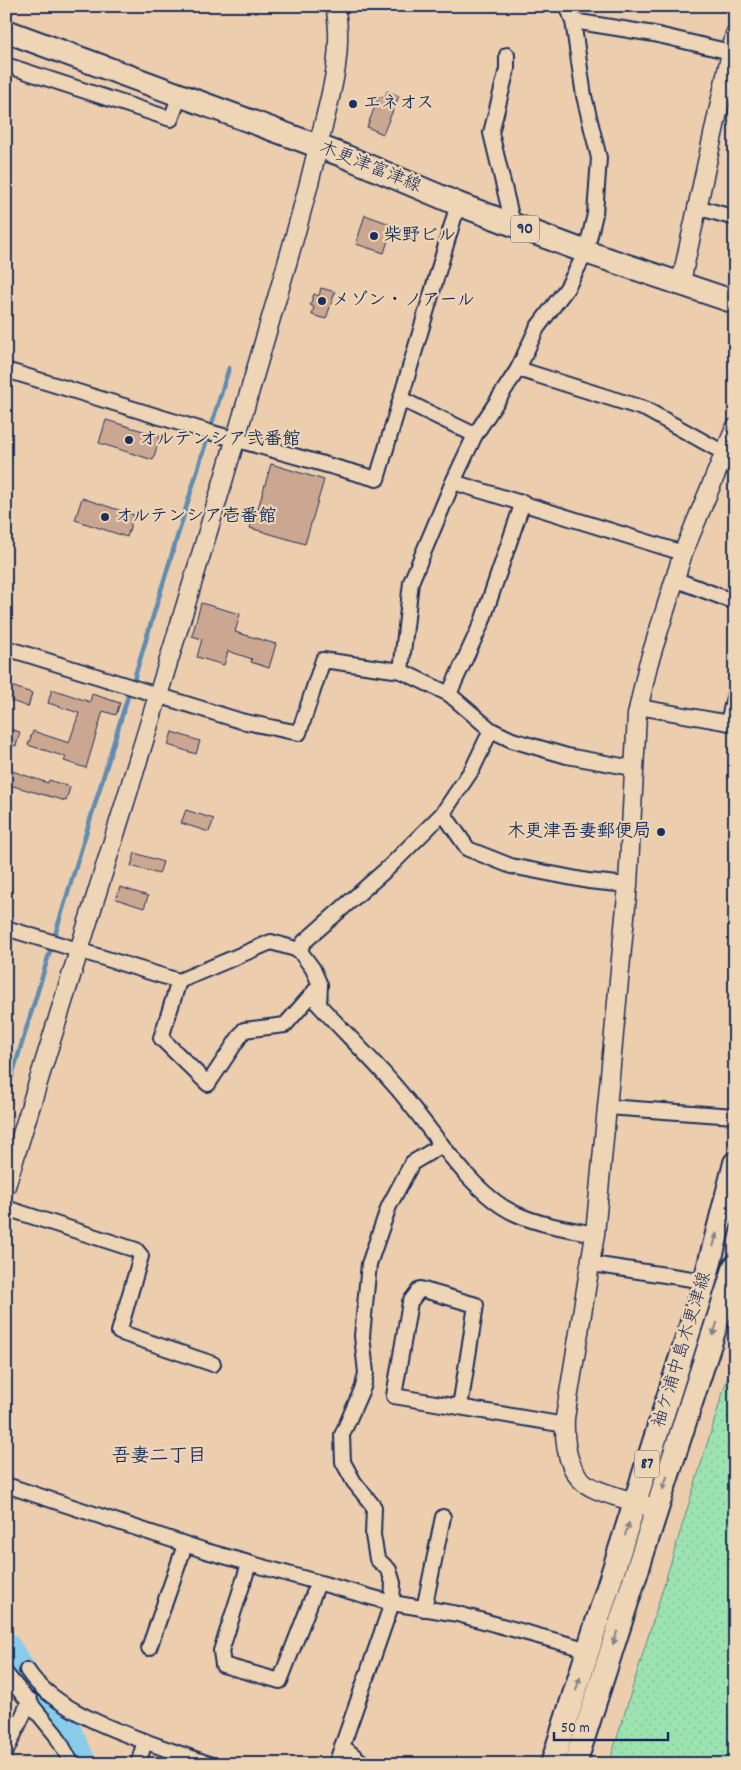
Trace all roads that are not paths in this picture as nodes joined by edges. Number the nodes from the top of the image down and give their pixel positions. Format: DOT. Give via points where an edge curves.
graph roads {
  1 [pos="335,6"];
  2 [pos="567,6"];
  3 [pos="573,21"];
  4 [pos="6,31"];
  5 [pos="735,34"];
  6 [pos="733,53"];
  7 [pos="507,55"];
  8 [pos="6,65"];
  9 [pos="180,95"];
  10 [pos="318,146"];
  11 [pos="458,204"];
  12 [pos="697,207"];
  13 [pos="735,218"];
  14 [pos="513,224"];
  15 [pos="586,252"];
  16 [pos="681,282"];
  17 [pos="735,302"];
  18 [pos="518,369"];
  19 [pos="6,370"];
  20 [pos="400,399"];
  21 [pos="735,428"];
  22 [pos="474,435"];
  23 [pos="236,439"];
  24 [pos="730,457"];
  25 [pos="453,482"];
  26 [pos="522,502"];
  27 [pos="683,553"];
  28 [pos="674,579"];
  29 [pos="735,602"];
  30 [pos="6,648"];
  31 [pos="401,671"];
  32 [pos="735,692"];
  33 [pos="157,694"];
  34 [pos="449,694"];
  35 [pos="639,707"];
  36 [pos="731,723"];
  37 [pos="491,730"];
  38 [pos="634,768"];
  39 [pos="443,813"];
  40 [pos="628,884"];
  41 [pos="6,928"];
  42 [pos="78,950"];
  43 [pos="299,950"];
  44 [pos="179,981"];
  45 [pos="320,985"];
  46 [pos="607,1107"];
  47 [pos="735,1116"];
  48 [pos="442,1145"];
  49 [pos="735,1163"];
  50 [pos="6,1186"];
  51 [pos="6,1208"];
  52 [pos="595,1234"];
  53 [pos="592,1264"];
  54 [pos="735,1266"];
  55 [pos="705,1281"];
  56 [pos="213,1364"];
  57 [pos="460,1407"];
  58 [pos="565,1425"];
  59 [pos="6,1486"];
  60 [pos="636,1502"];
  61 [pos="656,1509"];
  62 [pos="443,1517"];
  63 [pos="186,1545"];
  64 [pos="250,1564"];
  65 [pos="318,1583"];
  66 [pos="392,1603"];
  67 [pos="424,1609"];
  68 [pos="149,1648"];
  69 [pos="589,1650"];
  70 [pos="27,1670"];
  71 [pos="6,1674"];
  72 [pos="30,1700"];
  73 [pos="146,1741"];
  74 [pos="342,1746"];
  75 [pos="6,1751"];
  76 [pos="72,1764"];
  77 [pos="138,1764"];
  78 [pos="209,1764"];
  79 [pos="336,1764"];
  80 [pos="364,1764"];
  81 [pos="552,1764"];
  82 [pos="575,1764"];
  1 -- 10 [label="street" via="337,61"];
  2 -- 3 [label="street"];
  3 -- 6 [label="street" via="654,34"];
  3 -- 15 [label="street" via="584,96 599,158 595,214"];
  4 -- 9 [label="main road, 木更津富津線 / 90"];
  5 -- 6 [label="street"];
  6 -- 12 [label="street"];
  7 -- 14 [label="street" via="507,69 492,133"];
  8 -- 9 [label="street" via="171,119"];
  9 -- 10 [label="main road, 木更津富津線 / 90"];
  10 -- 11 [label="main road, 木更津富津線 / 90"];
  10 -- 23 [label="street"];
  11 -- 14 [label="main road, 木更津富津線 / 90"];
  11 -- 20 [label="street"];
  12 -- 13 [label="street"];
  12 -- 16 [label="street"];
  14 -- 15 [label="main road, 木更津富津線 / 90"];
  15 -- 16 [label="main road, 木更津富津線 / 90"];
  15 -- 18 [label="street" via="567,288 537,328"];
  16 -- 17 [label="main road, 木更津富津線 / 90"];
  18 -- 22 [label="street"];
  18 -- 24 [label="street" via="645,409"];
  19 -- 23 [label="street"];
  20 -- 22 [label="street"];
  20 -- 23 [label="street" via="377,479"];
  21 -- 24 [label="street"];
  22 -- 25 [label="street"];
  23 -- 33 [label="street"];
  24 -- 27 [label="street"];
  25 -- 26 [label="street"];
  25 -- 31 [label="street" via="411,582"];
  26 -- 27 [label="street"];
  26 -- 34 [label="street" via="482,622"];
  27 -- 28 [label="street"];
  28 -- 29 [label="street"];
  28 -- 35 [label="street"];
  30 -- 33 [label="street"];
  31 -- 33 [label="street" via="323,660 299,733 242,721"];
  31 -- 34 [label="street"];
  32 -- 36 [label="street"];
  33 -- 42 [label="street"];
  34 -- 37 [label="street"];
  35 -- 36 [label="street"];
  35 -- 38 [label="street"];
  37 -- 38 [label="street" via="531,747"];
  37 -- 39 [label="street" via="474,768"];
  38 -- 40 [label="street"];
  39 -- 40 [label="street" via="468,849 511,866 588,881"];
  39 -- 43 [label="street"];
  40 -- 46 [label="street"];
  41 -- 42 [label="street"];
  42 -- 44 [label="street"];
  42 -- 50 [label="street"];
  43 -- 44 [label="street" via="271,942"];
  43 -- 45 [label="street"];
  44 -- 45 [label="street" via="161,1038 208,1084 244,1030 286,1025"];
  45 -- 48 [label="street" via="319,1005 395,1086"];
  46 -- 47 [label="street"];
  46 -- 52 [label="street"];
  48 -- 52 [label="street" via="485,1193 513,1213 553,1226"];
  48 -- 66 [label="street" via="412,1163 389,1206 369,1264 362,1336 366,1373 342,1435 344,1462 354,1482 374,1507 372,1535 377,1560 391,1576"];
  55 -- 49 [label="main road, 袖ケ浦中島木更津線 / 87, one-way"];
  51 -- 56 [label="street" via="136,1250 141,1256 119,1332"];
  52 -- 53 [label="street"];
  53 -- 55 [label="street"];
  53 -- 58 [label="street"];
  54 -- 61 [label="main road, 袖ケ浦中島木更津線 / 87, one-way"];
  55 -- 60 [label="main road, 袖ケ浦中島木更津線 / 87"];
  57 -- 57 [label="street" via="394,1396 410,1302 420,1289 476,1305"];
  57 -- 58 [label="street"];
  58 -- 60 [label="street" via="564,1442 578,1475 590,1487"];
  59 -- 63 [label="street"];
  60 -- 61 [label="street"];
  69 -- 60 [label="main road, 袖ケ浦中島木更津線 / 87, one-way"];
  61 -- 82 [label="main road, 袖ケ浦中島木更津線 / 87, one-way"];
  62 -- 67 [label="street"];
  63 -- 64 [label="street"];
  63 -- 68 [label="street"];
  64 -- 65 [label="street"];
  64 -- 65 [label="street" via="221,1651 223,1665 280,1681"];
  65 -- 66 [label="street"];
  66 -- 67 [label="street"];
  66 -- 74 [label="street"];
  67 -- 69 [label="street" via="458,1614"];
  81 -- 69 [label="main road, 袖ケ浦中島木更津線 / 87, one-way"];
  70 -- 73 [label="street" via="34,1681 78,1714"];
  71 -- 72 [label="street"];
  72 -- 75 [label="street"];
  72 -- 76 [label="street"];
  73 -- 77 [label="street"];
  73 -- 78 [label="street"];
  74 -- 79 [label="street"];
  74 -- 80 [label="street"];
}
